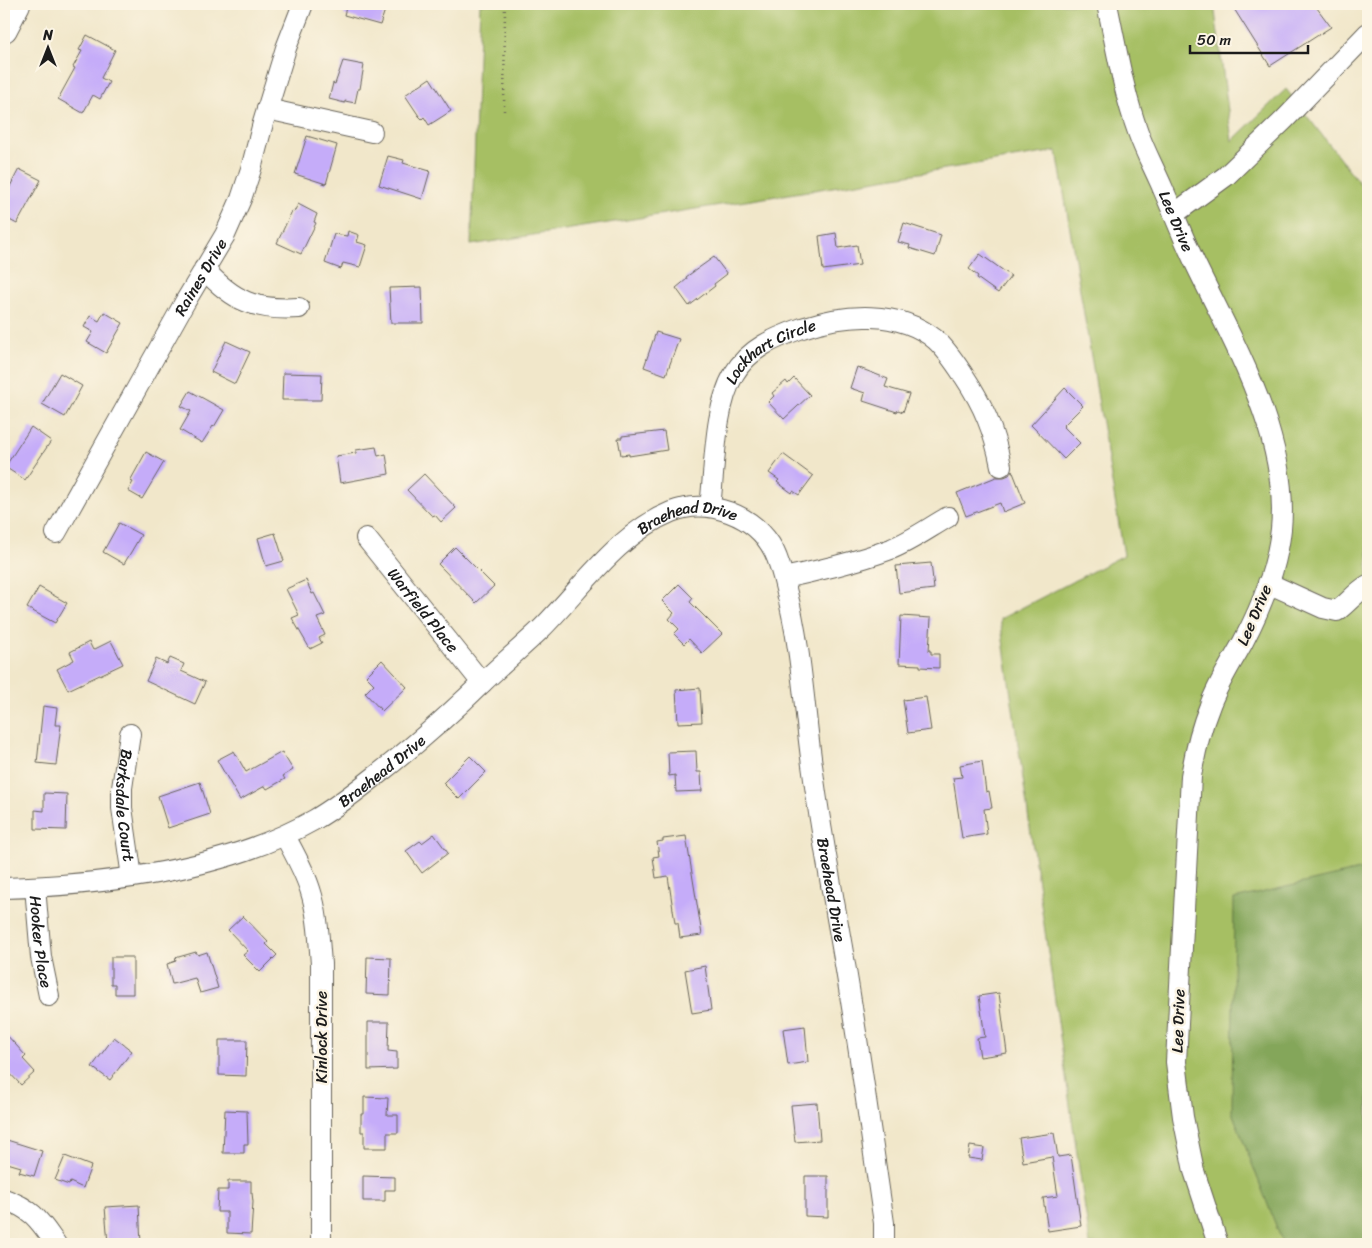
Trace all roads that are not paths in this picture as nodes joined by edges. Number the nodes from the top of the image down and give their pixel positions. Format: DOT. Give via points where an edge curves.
graph roads {
  1 [pos="17,4"];
  2 [pos="302,4"];
  3 [pos="1107,4"];
  4 [pos="4,29"];
  5 [pos="1368,33"];
  6 [pos="267,109"];
  7 [pos="372,132"];
  8 [pos="1174,214"];
  9 [pos="204,269"];
  10 [pos="299,308"];
  11 [pos="1001,466"];
  12 [pos="710,507"];
  13 [pos="948,517"];
  14 [pos="56,533"];
  15 [pos="366,538"];
  16 [pos="784,578"];
  17 [pos="1268,582"];
  18 [pos="1368,585"];
  19 [pos="482,683"];
  20 [pos="130,734"];
  21 [pos="285,836"];
  22 [pos="132,877"];
  23 [pos="35,887"];
  24 [pos="4,888"];
  25 [pos="49,996"];
  26 [pos="4,1198"];
  27 [pos="56,1244"];
  28 [pos="320,1244"];
  29 [pos="884,1244"];
  30 [pos="1218,1244"];
  1 -- 4 [label="main road"];
  2 -- 6 [label="street, Raines Drive"];
  3 -- 8 [label="street, Lee Drive" via="1138,132"];
  5 -- 8 [label="street" via="1226,176"];
  6 -- 7 [label="street"];
  6 -- 9 [label="street, Raines Drive" via="241,199"];
  8 -- 17 [label="street, Lee Drive" via="1231,336 1256,396 1277,460 1282,508 1277,552"];
  9 -- 10 [label="street" via="231,294 249,303 277,310"];
  9 -- 14 [label="street, Raines Drive"];
  11 -- 12 [label="street, Lockhart Circle" via="988,418 977,396 936,340 895,320 842,318 783,335 755,350 735,373 720,413"];
  12 -- 16 [label="street, Braehead Drive" via="726,510 755,527 774,550"];
  12 -- 19 [label="street, Braehead Drive" via="674,511 637,532 584,580 541,628"];
  13 -- 16 [label="street" via="891,548"];
  15 -- 19 [label="street, Warfield Place"];
  16 -- 29 [label="street, Braehead Drive" via="797,641 813,772 866,1093"];
  17 -- 18 [label="street" via="1323,608 1337,611"];
  17 -- 30 [label="street, Lee Drive" via="1244,640 1209,708 1191,776 1176,1062 1194,1171"];
  19 -- 21 [label="street, Braehead Drive" via="393,763 326,812"];
  20 -- 22 [label="street, Barksdale Court" via="122,808"];
  21 -- 22 [label="street, Braehead Drive" via="239,853"];
  21 -- 28 [label="street, Kinlock Drive" via="311,890 321,964"];
  22 -- 23 [label="street, Braehead Drive"];
  23 -- 24 [label="street, Braehead Drive"];
  23 -- 25 [label="street, Hooker Place" via="41,957"];
  26 -- 27 [label="street" via="20,1204 36,1216"];
}
